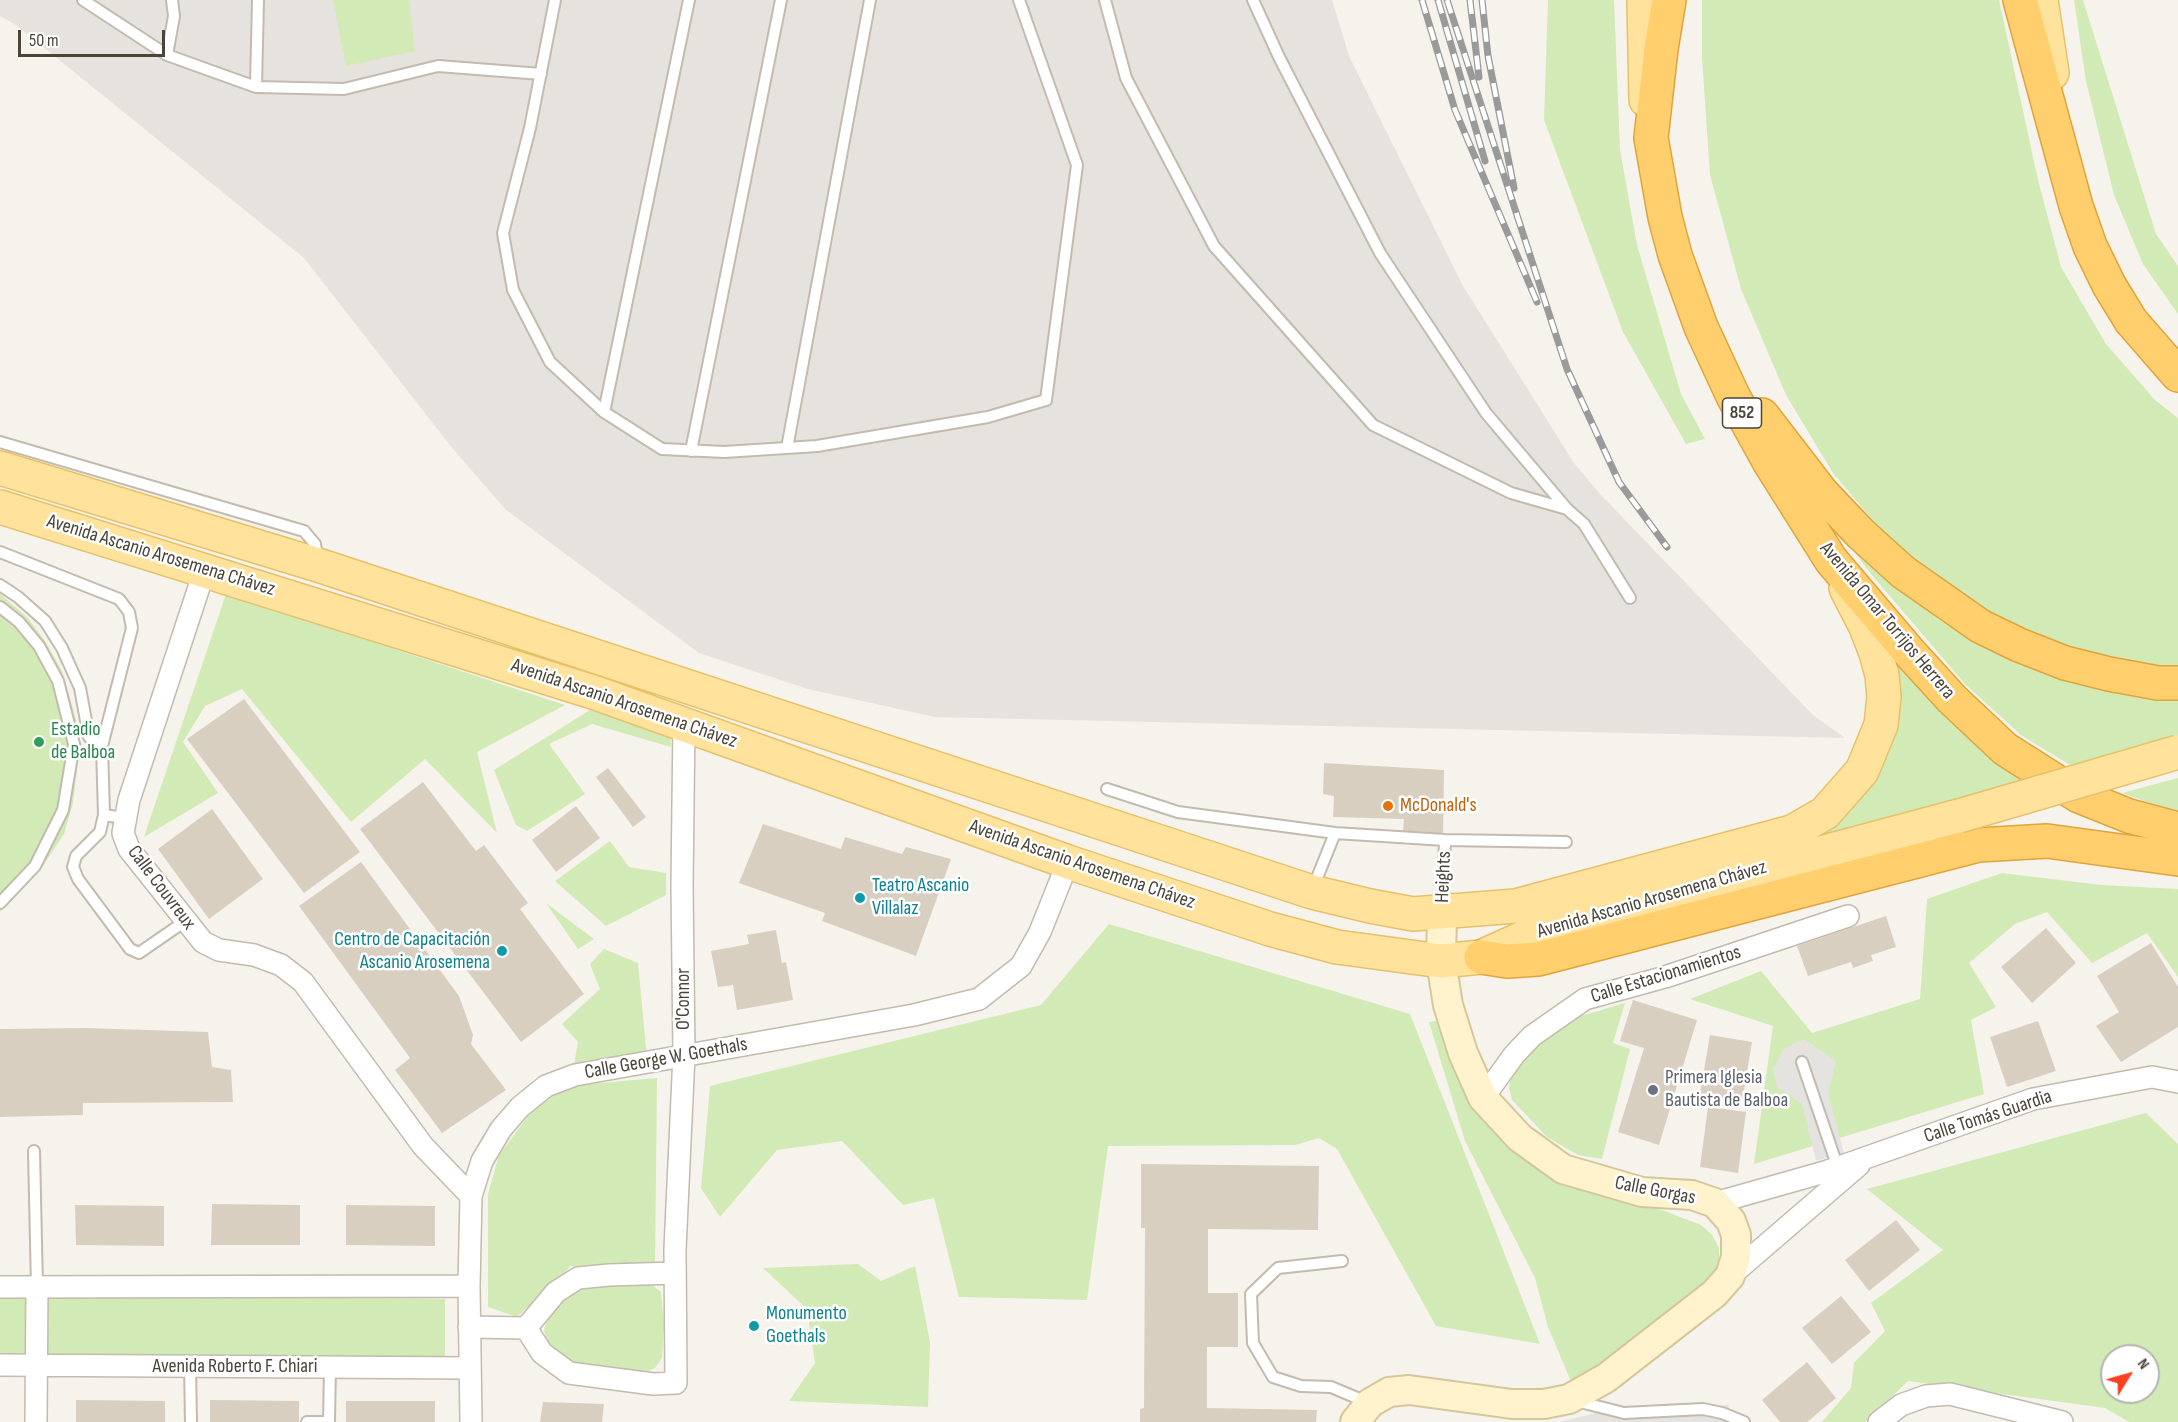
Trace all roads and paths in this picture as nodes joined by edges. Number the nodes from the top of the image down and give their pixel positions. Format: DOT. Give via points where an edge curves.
graph roads {
  1 [pos="83,0"];
  2 [pos="172,0"];
  3 [pos="258,0"];
  4 [pos="555,0"];
  5 [pos="689,0"];
  6 [pos="781,0"];
  7 [pos="870,0"];
  8 [pos="1019,0"];
  9 [pos="1105,0"];
  10 [pos="1253,0"];
  11 [pos="1644,0"];
  12 [pos="1669,0"];
  13 [pos="2020,0"];
  14 [pos="2041,0"];
  15 [pos="167,55"];
  16 [pos="540,74"];
  17 [pos="256,87"];
  18 [pos="1651,138"];
  19 [pos="2066,164"];
  20 [pos="1675,255"];
  21 [pos="2178,375"];
  22 [pos="604,412"];
  23 [pos="0,442"];
  24 [pos="787,448"];
  25 [pos="691,450"];
  26 [pos="0,468"];
  27 [pos="0,507"];
  28 [pos="1567,510"];
  29 [pos="0,552"];
  30 [pos="1831,560"];
  31 [pos="318,565"];
  32 [pos="202,580"];
  33 [pos="0,585"];
  34 [pos="1630,598"];
  35 [pos="0,607"];
  36 [pos="2178,683"];
  37 [pos="684,723"];
  38 [pos="102,746"];
  39 [pos="2178,752"];
  40 [pos="1107,789"];
  41 [pos="114,817"];
  42 [pos="2178,829"];
  43 [pos="1335,832"];
  44 [pos="1445,840"];
  45 [pos="1566,842"];
  46 [pos="2178,859"];
  47 [pos="1068,862"];
  48 [pos="1312,892"];
  49 [pos="0,903"];
  50 [pos="1442,913"];
  51 [pos="1848,916"];
  52 [pos="184,922"];
  53 [pos="1481,957"];
  54 [pos="1441,961"];
  55 [pos="684,1055"];
  56 [pos="1802,1062"];
  57 [pos="2178,1082"];
  58 [pos="1483,1098"];
  59 [pos="34,1151"];
  60 [pos="1871,1155"];
  61 [pos="1838,1168"];
  62 [pos="471,1196"];
  63 [pos="1715,1203"];
  64 [pos="1342,1261"];
  65 [pos="675,1273"];
  66 [pos="1730,1276"];
  67 [pos="469,1286"];
  68 [pos="0,1287"];
  69 [pos="37,1287"];
  70 [pos="469,1327"];
  71 [pos="526,1328"];
  72 [pos="0,1365"];
  73 [pos="35,1366"];
  74 [pos="190,1366"];
  75 [pos="330,1367"];
  76 [pos="470,1368"];
  77 [pos="1569,1399"];
  78 [pos="1362,1413"];
  79 [pos="36,1422"];
  80 [pos="191,1422"];
  81 [pos="307,1422"];
  82 [pos="327,1422"];
  83 [pos="471,1422"];
  84 [pos="1744,1422"];
  85 [pos="1879,1422"];
  86 [pos="2062,1422"];
  1 -- 15 [label="lane"];
  2 -- 15 [label="lane" via="174,16"];
  3 -- 17 [label="lane"];
  4 -- 16 [label="lane"];
  5 -- 22 [label="lane"];
  6 -- 25 [label="lane"];
  7 -- 24 [label="lane"];
  8 -- 24 [label="lane" via="1077,165 1046,400 988,417"];
  9 -- 28 [label="lane" via="1126,78 1214,246 1373,425 1511,493"];
  10 -- 28 [label="lane" via="1380,253 1486,413"];
  11 -- 18 [label="main road, 852"];
  12 -- 18 [label="highway"];
  13 -- 19 [label="highway"];
  14 -- 19 [label="main road"];
  15 -- 17 [label="lane"];
  16 -- 17 [label="lane" via="438,66 344,89"];
  16 -- 22 [label="lane" via="503,233 513,290 549,362"];
  18 -- 20 [label="highway, 852"];
  19 -- 21 [label="highway" via="2090,246 2109,285 2131,321"];
  20 -- 30 [label="highway, Avenida Omar Torrijos Herrera / 852" via="1701,327 1733,396"];
  20 -- 36 [label="highway, Avenida Omar Torrijos Herrera" via="1764,418 1822,493 1903,572 1980,626 2019,645 2065,663 2109,674"];
  22 -- 25 [label="lane" via="662,449"];
  23 -- 31 [label="lane" via="304,531 315,544"];
  24 -- 25 [label="lane"];
  26 -- 31 [label="main road, Avenida Ascanio Arosemena Chávez"];
  27 -- 32 [label="main road, Avenida Ascanio Arosemena Chávez"];
  28 -- 34 [label="lane" via="1584,524"];
  29 -- 38 [label="lane" via="119,599 129,612 132,628"];
  30 -- 42 [label="highway, Avenida Omar Torrijos Herrera" via="1952,699 2005,749 2079,796 2128,816"];
  30 -- 50 [label="main road, Avenida Ascanio Arosemena Chávez" via="1866,627 1882,675 1884,697 1875,746 1862,771 1826,813 1792,832 1528,903"];
  31 -- 48 [label="main road, Avenida Ascanio Arosemena Chávez"];
  32 -- 37 [label="main road, Avenida Ascanio Arosemena Chávez"];
  32 -- 41 [label="street, Calle Couvreux"];
  33 -- 38 [label="lane" via="45,621 80,688 89,737"];
  35 -- 49 [label="lane" via="39,646 58,681 74,744 63,810 35,866"];
  37 -- 47 [label="main road, Avenida Ascanio Arosemena Chávez"];
  37 -- 55 [label="street, O'Connor"];
  38 -- 41 [label="lane"];
  39 -- 53 [label="main road, Avenida Ascanio Arosemena Chávez, bridge" via="1959,816 1552,925"];
  40 -- 43 [label="lane" via="1178,812"];
  41 -- 52 [label="street, Calle Couvreux" via="129,849"];
  41 -- 52 [label="lane" via="76,856 73,867 78,879 130,949 139,953"];
  43 -- 44 [label="lane"];
  43 -- 48 [label="lane"];
  44 -- 45 [label="lane"];
  44 -- 50 [label="lane, Heights"];
  46 -- 53 [label="highway" via="2047,841 1978,845 1538,959 1507,962"];
  47 -- 54 [label="main road, Avenida Ascanio Arosemena Chávez" via="1301,938 1337,947"];
  47 -- 55 [label="street, Calle George W. Goethals" via="1040,932 1021,966 979,999 914,1015"];
  48 -- 50 [label="main road, Avenida Ascanio Arosemena Chávez" via="1413,914"];
  50 -- 54 [label="street, Calle Gorgas"];
  51 -- 58 [label="street, Calle Estacionamientos" via="1665,977 1585,999 1532,1036"];
  52 -- 62 [label="street, Calle Couvreux" via="203,942 219,950 254,955 281,965 303,982 423,1146"];
  53 -- 54 [label="main road, Avenida Ascanio Arosemena Chávez"];
  54 -- 58 [label="street, Calle Gorgas" via="1448,1005"];
  55 -- 62 [label="street, Calle George W. Goethals" via="575,1075 546,1086 501,1129 482,1161"];
  55 -- 65 [label="street, O'Connor"];
  56 -- 61 [label="lane"];
  57 -- 60 [label="street, Calle Tomás Guardia" via="2152,1077 2033,1099"];
  58 -- 63 [label="street, Calle Gorgas" via="1520,1138 1563,1169 1642,1192 1692,1195"];
  59 -- 69 [label="lane"];
  60 -- 61 [label="street, Calle Tomás Guardia"];
  60 -- 66 [label="street, Calle Tomás Guardia"];
  61 -- 63 [label="street, Calle Tomás Guardia"];
  62 -- 67 [label="street, Calle George W. Goethals"];
  63 -- 66 [label="street, Calle Gorgas" via="1731,1221 1736,1235 1736,1257"];
  64 -- 78 [label="lane" via="1278,1268 1251,1294 1253,1343 1273,1377 1300,1386 1331,1387"];
  65 -- 71 [label="street" via="578,1278 556,1292"];
  65 -- 71 [label="street, O'Connor" via="676,1383 653,1384 569,1373 542,1353"];
  66 -- 77 [label="street" via="1714,1294 1606,1378"];
  67 -- 69 [label="street"];
  67 -- 70 [label="street, Calle George W. Goethals"];
  68 -- 69 [label="street"];
  69 -- 73 [label="street"];
  70 -- 71 [label="street"];
  70 -- 76 [label="street, Calle George W. Goethals"];
  72 -- 73 [label="street, Avenida Roberto F. Chiari"];
  73 -- 74 [label="street, Avenida Roberto F. Chiari"];
  73 -- 79 [label="street"];
  74 -- 75 [label="street, Avenida Roberto F. Chiari"];
  74 -- 80 [label="lane"];
  75 -- 76 [label="street, Avenida Roberto F. Chiari"];
  75 -- 82 [label="lane"];
  76 -- 83 [label="street, Calle George W. Goethals"];
  77 -- 78 [label="street" via="1512,1404 1408,1390 1389,1392"];
  77 -- 84 [label="lane" via="1624,1413 1703,1410"];
  81 -- 82 [label="lane"];
  85 -- 86 [label="street" via="1901,1405 1926,1396 1950,1394"];
}
